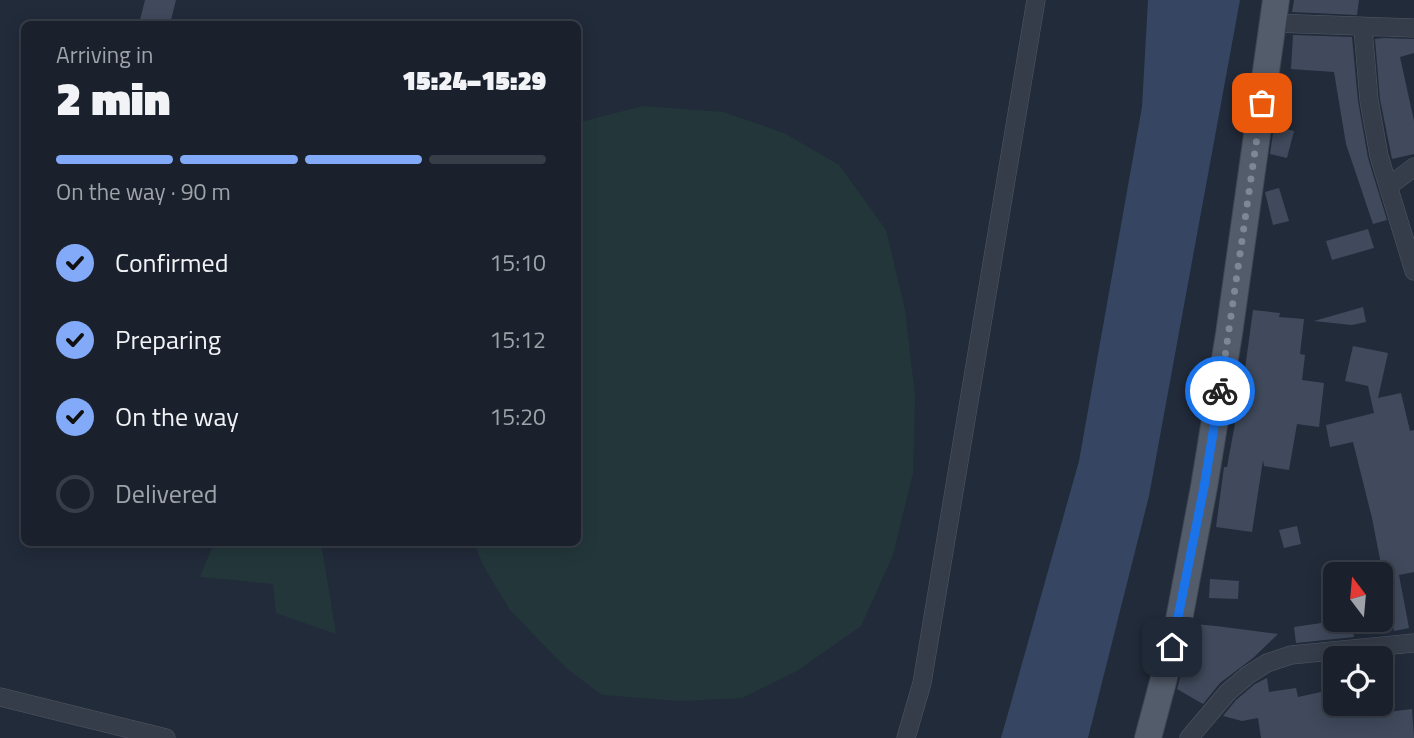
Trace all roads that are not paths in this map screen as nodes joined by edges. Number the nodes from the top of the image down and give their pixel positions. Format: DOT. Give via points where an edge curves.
graph roads {
  1 [pos="1036,0"];
  2 [pos="1275,12"];
  3 [pos="1363,28"];
  4 [pos="1414,28"];
  5 [pos="1414,167"];
  6 [pos="1389,186"];
  7 [pos="1414,271"];
  8 [pos="1414,643"];
  9 [pos="0,697"];
  10 [pos="166,738"];
  11 [pos="906,738"];
  12 [pos="1148,738"];
  13 [pos="1189,738"];
  1 -- 11 [label="street" via="922,683"];
  2 -- 3 [label="street"];
  2 -- 12 [label="main road" via="1204,487 1178,625"];
  3 -- 4 [label="street"];
  3 -- 6 [label="street" via="1369,100"];
  5 -- 6 [label="street"];
  6 -- 7 [label="street"];
  8 -- 13 [label="street" via="1291,655 1267,663 1228,692"];
  9 -- 10 [label="street"];
}
